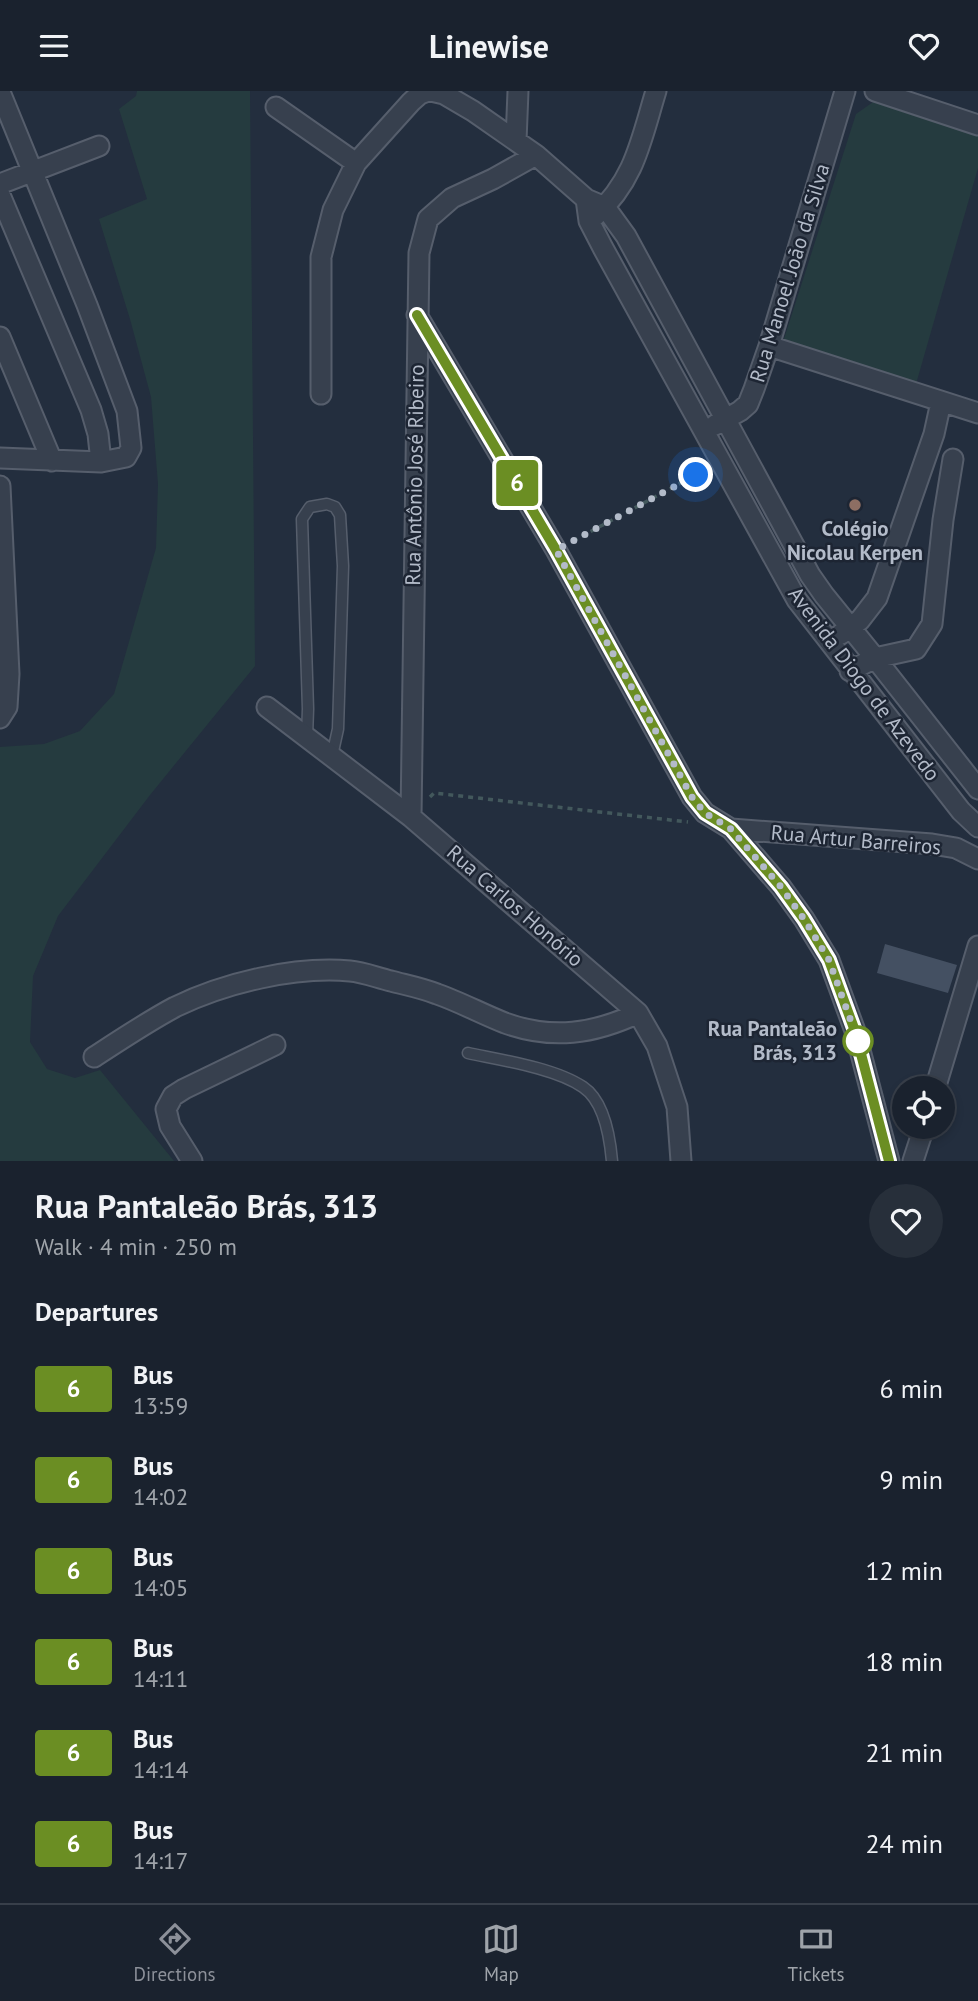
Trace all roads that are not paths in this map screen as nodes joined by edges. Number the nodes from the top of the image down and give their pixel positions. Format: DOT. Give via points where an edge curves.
graph roads {
  1 [pos="430,91"];
  2 [pos="518,91"];
  3 [pos="656,91"];
  4 [pos="845,91"];
  5 [pos="875,91"];
  6 [pos="0,92"];
  7 [pos="276,107"];
  8 [pos="978,125"];
  9 [pos="516,141"];
  10 [pos="99,146"];
  11 [pos="536,155"];
  12 [pos="356,163"];
  13 [pos="33,171"];
  14 [pos="0,184"];
  15 [pos="0,195"];
  16 [pos="586,199"];
  17 [pos="605,207"];
  18 [pos="589,221"];
  19 [pos="417,315"];
  20 [pos="0,337"];
  21 [pos="769,346"];
  22 [pos="321,394"];
  23 [pos="941,402"];
  24 [pos="978,413"];
  25 [pos="726,420"];
  26 [pos="703,431"];
  27 [pos="738,442"];
  28 [pos="0,459"];
  29 [pos="953,460"];
  30 [pos="52,461"];
  31 [pos="101,462"];
  32 [pos="720,463"];
  33 [pos="0,486"];
  34 [pos="851,628"];
  35 [pos="828,642"];
  36 [pos="875,658"];
  37 [pos="850,671"];
  38 [pos="267,707"];
  39 [pos="0,717"];
  40 [pos="307,737"];
  41 [pos="332,756"];
  42 [pos="978,789"];
  43 [pos="411,817"];
  44 [pos="978,827"];
  45 [pos="731,829"];
  46 [pos="978,859"];
  47 [pos="978,946"];
  48 [pos="638,1013"];
  49 [pos="275,1045"];
  50 [pos="468,1053"];
  51 [pos="94,1057"];
  52 [pos="939,1076"];
  53 [pos="920,1139"];
  54 [pos="192,1161"];
  55 [pos="612,1161"];
  56 [pos="681,1161"];
  57 [pos="889,1161"];
  58 [pos="913,1161"];
  1 -- 9 [label="street" via="444,94"];
  1 -- 12 [label="street" via="411,102"];
  2 -- 9 [label="street"];
  3 -- 17 [label="street" via="632,167"];
  4 -- 21 [label="street, Rua Manoel João da Silva"];
  5 -- 8 [label="street"];
  6 -- 13 [label="street"];
  7 -- 12 [label="street"];
  9 -- 11 [label="street"];
  10 -- 13 [label="street"];
  11 -- 16 [label="street"];
  11 -- 19 [label="street, Rua Antônio José Ribeiro" via="452,198 428,219 419,253"];
  12 -- 22 [label="street" via="333,210 321,257"];
  13 -- 14 [label="street"];
  13 -- 31 [label="street" via="127,411 131,448 126,457"];
  15 -- 31 [label="street" via="91,410"];
  16 -- 17 [label="street"];
  16 -- 18 [label="street, Avenida Diogo de Azevedo"];
  17 -- 18 [label="street"];
  17 -- 25 [label="street, Avenida Diogo de Azevedo"];
  18 -- 26 [label="street, Avenida Diogo de Azevedo"];
  19 -- 43 [label="street, Rua Antônio José Ribeiro"];
  19 -- 45 [label="street" via="556,550 692,797 705,813"];
  20 -- 30 [label="street"];
  21 -- 23 [label="street"];
  21 -- 25 [label="street, Rua Manoel João da Silva" via="748,404"];
  23 -- 24 [label="street"];
  23 -- 34 [label="street" via="877,598"];
  25 -- 26 [label="street, Rua Manoel João da Silva"];
  25 -- 27 [label="street, Avenida Diogo de Azevedo"];
  26 -- 32 [label="street, Avenida Diogo de Azevedo"];
  27 -- 32 [label="street"];
  27 -- 34 [label="street, Avenida Diogo de Azevedo" via="810,575"];
  28 -- 30 [label="street"];
  29 -- 36 [label="street" via="932,624 916,649"];
  30 -- 31 [label="street"];
  32 -- 35 [label="street, Avenida Diogo de Azevedo" via="797,600"];
  33 -- 39 [label="street" via="9,674 7,707"];
  34 -- 35 [label="street"];
  34 -- 36 [label="street, Avenida Diogo de Azevedo"];
  35 -- 37 [label="street, Avenida Diogo de Azevedo"];
  36 -- 37 [label="street"];
  36 -- 42 [label="street, Avenida Diogo de Azevedo"];
  37 -- 44 [label="street, Avenida Diogo de Azevedo"];
  38 -- 40 [label="street, Rua Carlos Honório"];
  40 -- 41 [label="street, Rua Carlos Honório"];
  40 -- 41 [label="lane" via="302,519 310,507 327,504 340,515 344,566 338,729"];
  41 -- 43 [label="street, Rua Carlos Honório"];
  43 -- 48 [label="street, Rua Carlos Honório"];
  45 -- 46 [label="street, Rua Artur Barreiros" via="932,844 956,848"];
  45 -- 57 [label="street" via="781,887 829,960 855,1031"];
  47 -- 52 [label="street"];
  48 -- 51 [label="street" via="597,1029 544,1033 435,993 363,974 305,971 209,993 145,1024"];
  48 -- 56 [label="street, Rua Carlos Honório" via="657,1045 677,1107"];
  49 -- 54 [label="street" via="173,1096 166,1109 170,1126"];
  50 -- 55 [label="lane" via="548,1071 584,1088 601,1110"];
  53 -- 58 [label="street"];
}
